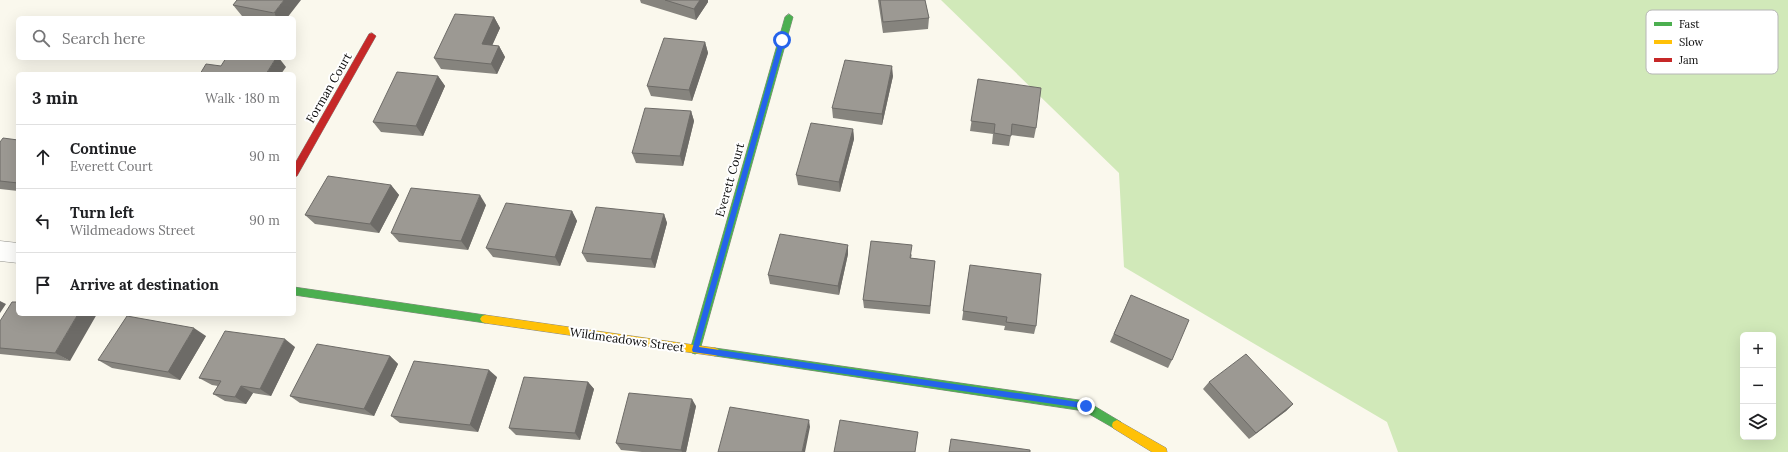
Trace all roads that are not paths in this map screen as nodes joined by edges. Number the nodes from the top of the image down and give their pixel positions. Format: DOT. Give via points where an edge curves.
graph roads {
  1 [pos="789,17"];
  2 [pos="372,36"];
  3 [pos="296,169"];
  4 [pos="0,251"];
  5 [pos="16,253"];
  6 [pos="296,291"];
  7 [pos="695,350"];
  8 [pos="1162,452"];
  1 -- 7 [label="street, Everett Court"];
  2 -- 3 [label="street, Forman Court"];
  4 -- 5 [label="street"];
  6 -- 7 [label="street, Wildmeadows Street"];
  7 -- 8 [label="street, Wildmeadows Street" via="1086,406"];
}
